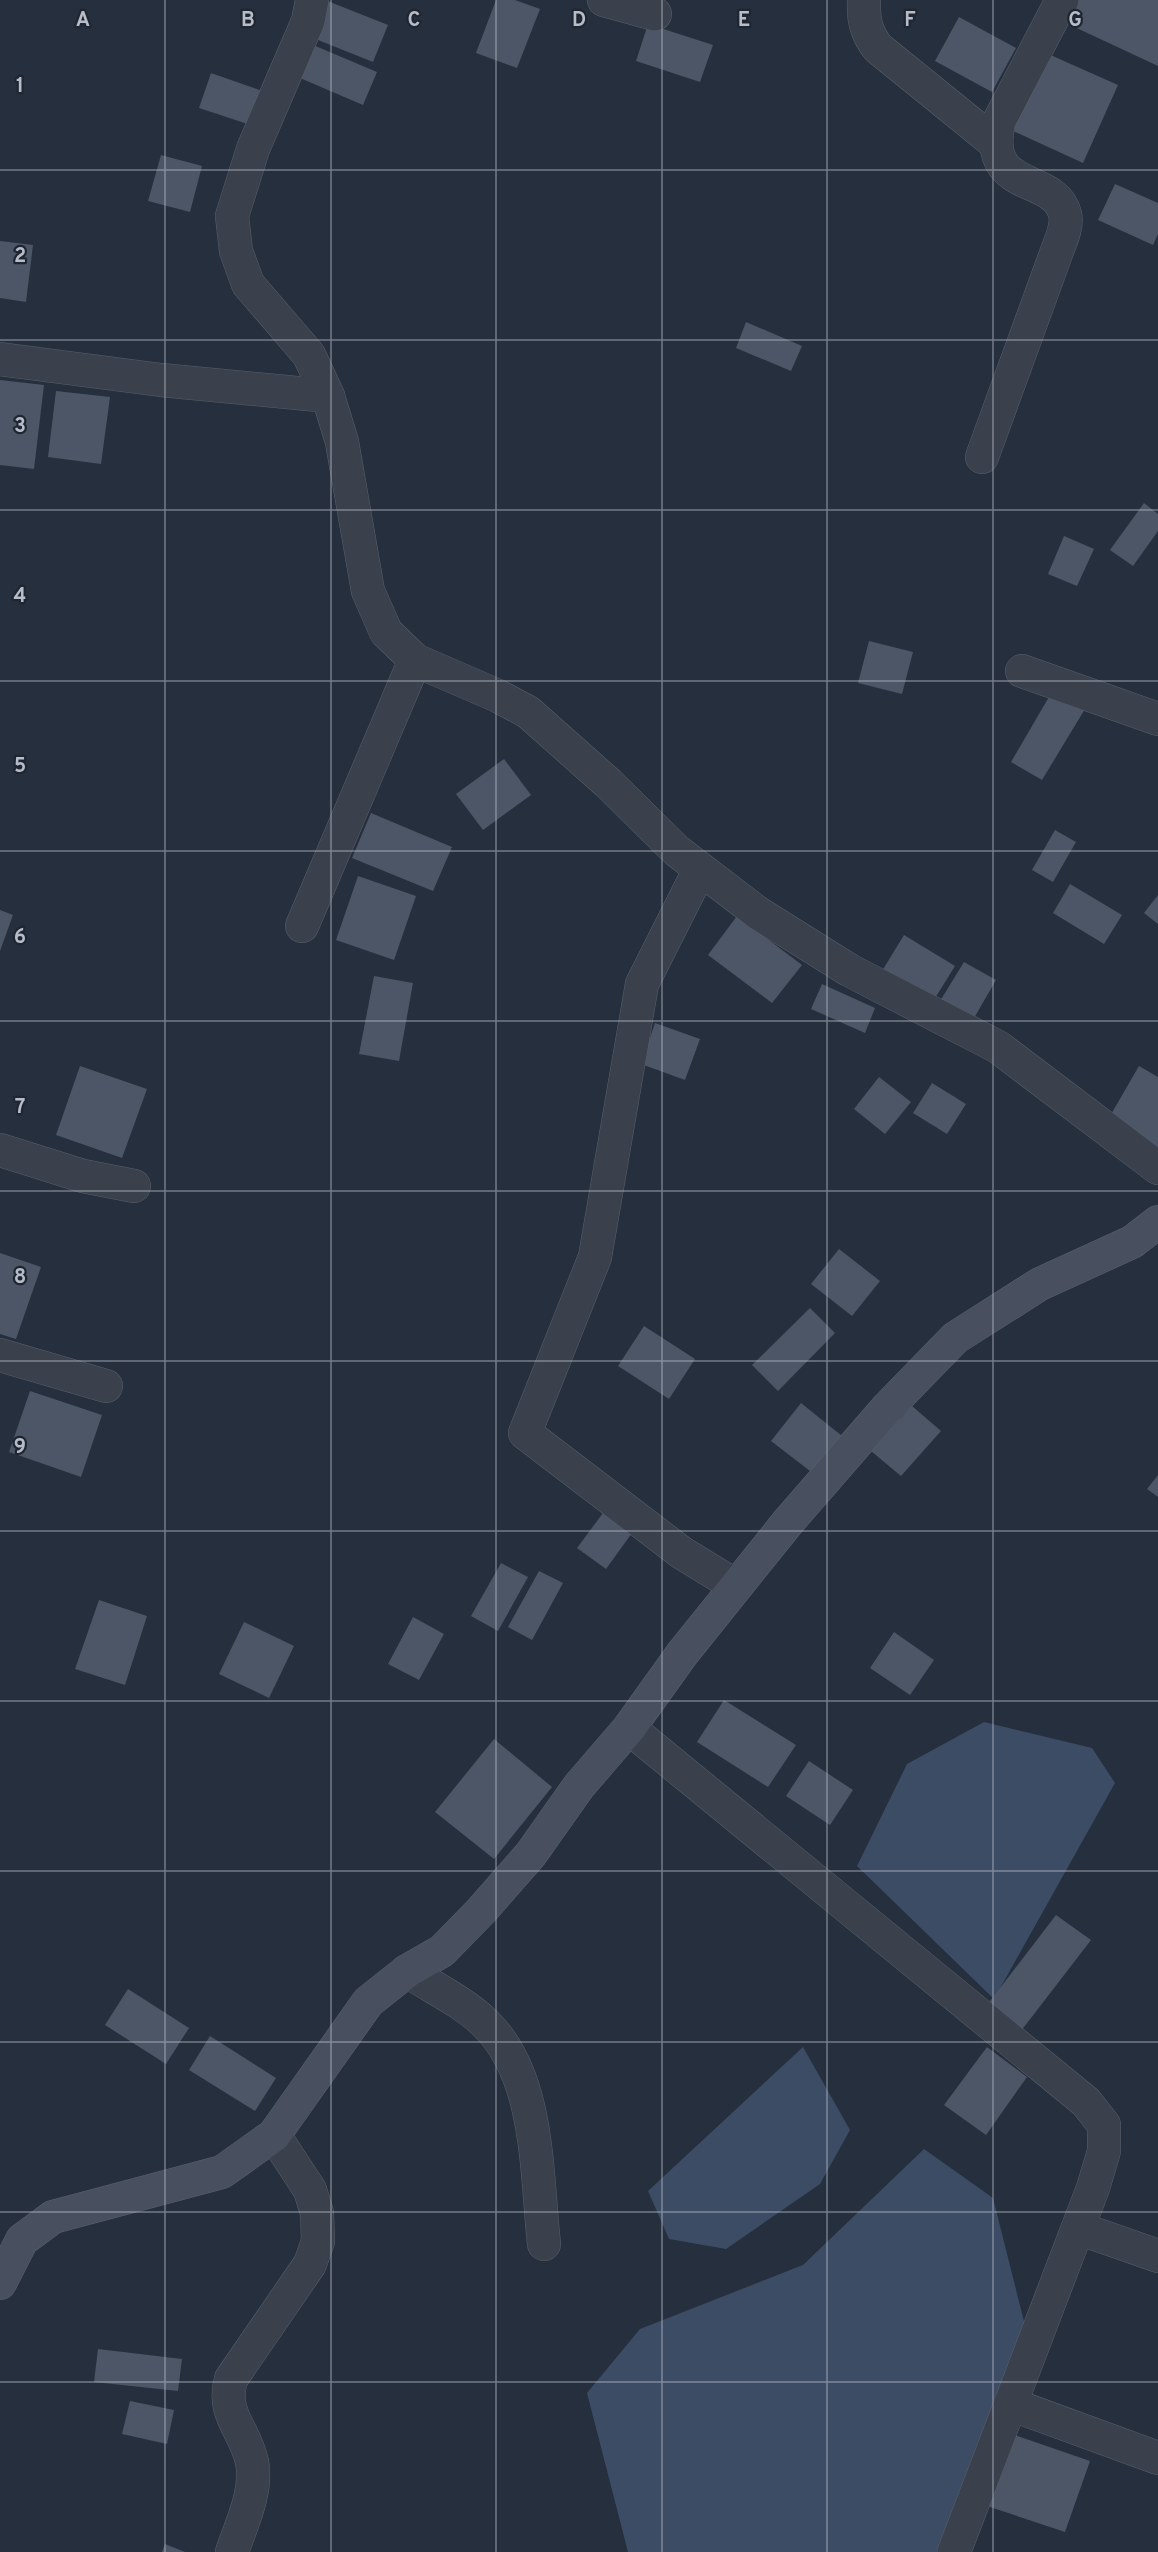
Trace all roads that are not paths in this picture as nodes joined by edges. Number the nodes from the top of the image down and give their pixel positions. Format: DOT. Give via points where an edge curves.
graph roads {
  1 [pos="312,0"];
  2 [pos="604,0"];
  3 [pos="864,0"];
  4 [pos="1062,0"];
  5 [pos="655,14"];
  6 [pos="994,142"];
  7 [pos="0,359"];
  8 [pos="328,396"];
  9 [pos="982,456"];
  10 [pos="415,660"];
  11 [pos="1022,671"];
  12 [pos="1158,719"];
  13 [pos="700,868"];
  14 [pos="302,926"];
  15 [pos="0,1150"];
  16 [pos="1158,1168"];
  17 [pos="134,1186"];
  18 [pos="1158,1222"];
  19 [pos="0,1355"];
  20 [pos="106,1386"];
  21 [pos="736,1586"];
  22 [pos="629,1728"];
  23 [pos="407,1971"];
  24 [pos="274,2135"];
  25 [pos="1078,2228"];
  26 [pos="544,2244"];
  27 [pos="1158,2256"];
  28 [pos="0,2283"];
  29 [pos="1010,2404"];
  30 [pos="1158,2458"];
  31 [pos="232,2552"];
  32 [pos="954,2552"];
  1 -- 8 [label="street" via="308,21 253,149 232,216 236,251 248,284 309,355"];
  2 -- 5 [label="street"];
  3 -- 6 [label="street" via="868,35 878,48"];
  4 -- 6 [label="street" via="999,122"];
  6 -- 9 [label="street" via="998,161 1058,201 1065,215 1064,230"];
  7 -- 8 [label="street"];
  8 -- 10 [label="street" via="342,442 368,591 386,632"];
  10 -- 13 [label="street" via="528,712"];
  10 -- 14 [label="street"];
  11 -- 12 [label="street"];
  13 -- 16 [label="street" via="758,913 849,970 998,1047"];
  13 -- 21 [label="street" via="642,984 595,1257 525,1433 682,1552"];
  15 -- 17 [label="street" via="83,1176"];
  18 -- 21 [label="street" via="1132,1242 1040,1284 954,1338 852,1447"];
  19 -- 20 [label="street"];
  21 -- 22 [label="street"];
  22 -- 23 [label="street" via="482,1910 442,1951"];
  22 -- 25 [label="street" via="1086,2102 1104,2125 1104,2151"];
  23 -- 24 [label="street" via="369,2002"];
  23 -- 26 [label="street" via="483,2021 506,2046 529,2108"];
  24 -- 28 [label="street" via="222,2172 53,2217 22,2240"];
  24 -- 31 [label="street" via="310,2190 317,2213 318,2241 310,2264 231,2379 226,2396 253,2464 251,2491"];
  25 -- 27 [label="street"];
  25 -- 29 [label="street"];
  29 -- 30 [label="street"];
  29 -- 32 [label="street"];
}
